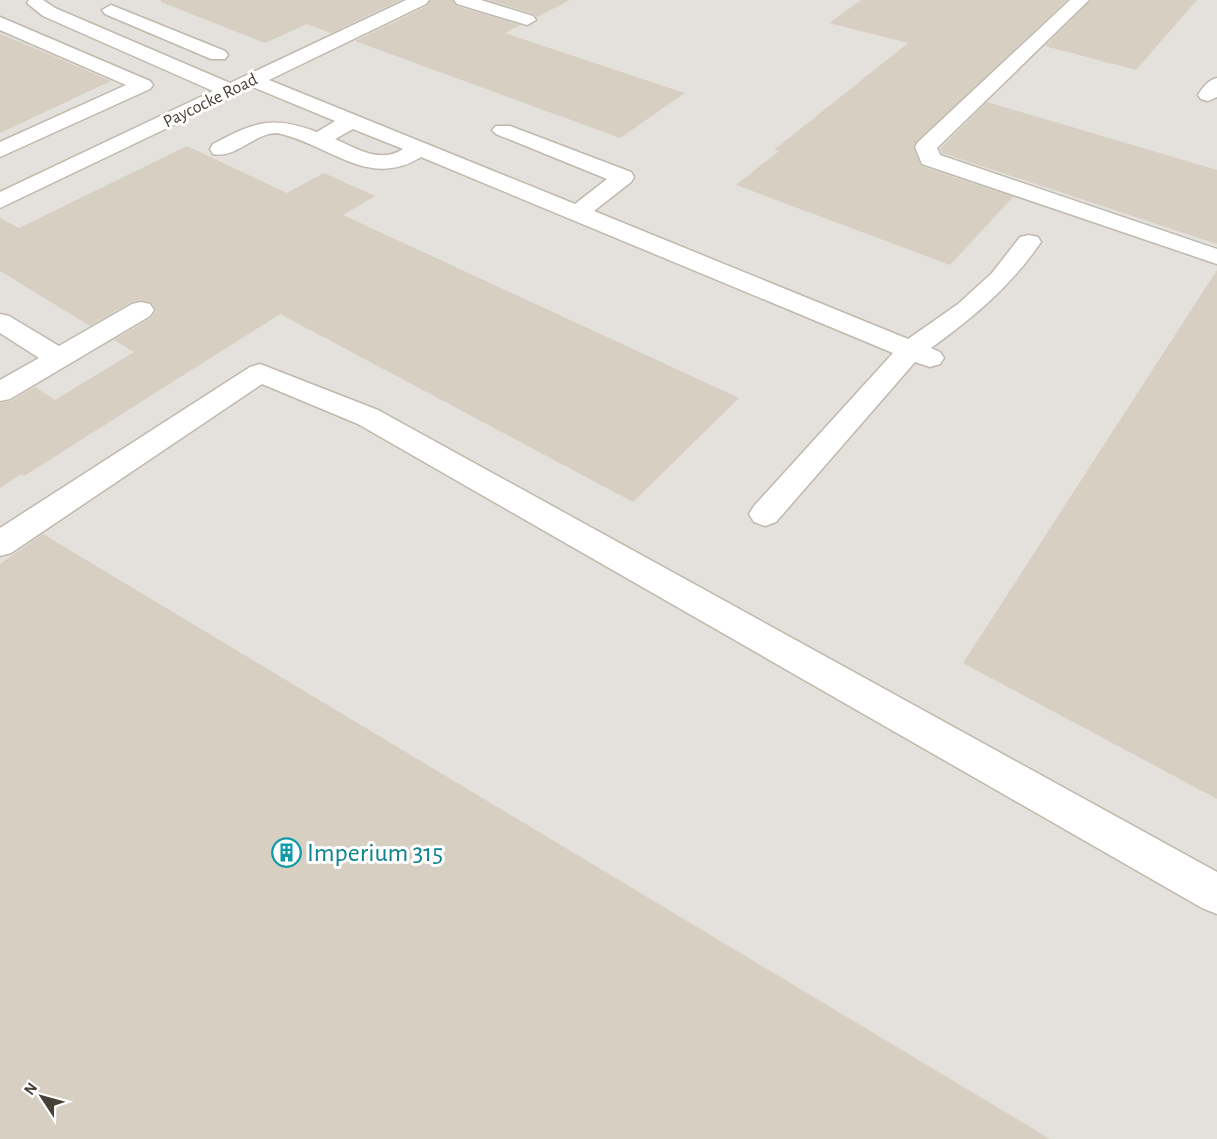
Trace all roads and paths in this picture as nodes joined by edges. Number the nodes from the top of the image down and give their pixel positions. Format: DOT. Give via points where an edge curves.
graph roads {
  1 [pos="420,0"];
  2 [pos="463,0"];
  3 [pos="1080,0"];
  4 [pos="36,3"];
  5 [pos="111,10"];
  6 [pos="527,20"];
  7 [pos="0,22"];
  8 [pos="171,35"];
  9 [pos="135,49"];
  10 [pos="218,55"];
  11 [pos="253,80"];
  12 [pos="230,91"];
  13 [pos="353,120"];
  14 [pos="503,130"];
  15 [pos="318,140"];
  16 [pos="421,148"];
  17 [pos="221,149"];
  18 [pos="0,150"];
  19 [pos="0,201"];
  20 [pos="578,213"];
  21 [pos="1029,242"];
  22 [pos="1217,257"];
  23 [pos="141,310"];
  24 [pos="0,322"];
  25 [pos="921,354"];
  26 [pos="59,358"];
  27 [pos="0,392"];
  28 [pos="765,514"];
  29 [pos="0,544"];
  30 [pos="1217,894"];
  1 -- 11 [label="street, Paycocke Road"];
  2 -- 6 [label="street"];
  3 -- 22 [label="street" via="926,147 930,159"];
  4 -- 9 [label="street"];
  5 -- 8 [label="street"];
  7 -- 18 [label="street" via="143,85"];
  8 -- 9 [label="street"];
  8 -- 10 [label="street"];
  9 -- 12 [label="street"];
  11 -- 12 [label="street, Paycocke Road"];
  11 -- 13 [label="street"];
  12 -- 19 [label="street, Paycocke Road"];
  13 -- 15 [label="street"];
  13 -- 16 [label="street"];
  14 -- 20 [label="street" via="623,177"];
  15 -- 16 [label="street" via="377,164 398,162"];
  15 -- 17 [label="street" via="284,126 268,125"];
  16 -- 20 [label="street"];
  20 -- 25 [label="street"];
  21 -- 25 [label="street" via="1001,278"];
  23 -- 26 [label="street"];
  24 -- 26 [label="street"];
  25 -- 28 [label="street"];
  26 -- 27 [label="street"];
  29 -- 30 [label="street" via="260,373 368,417"];
}
